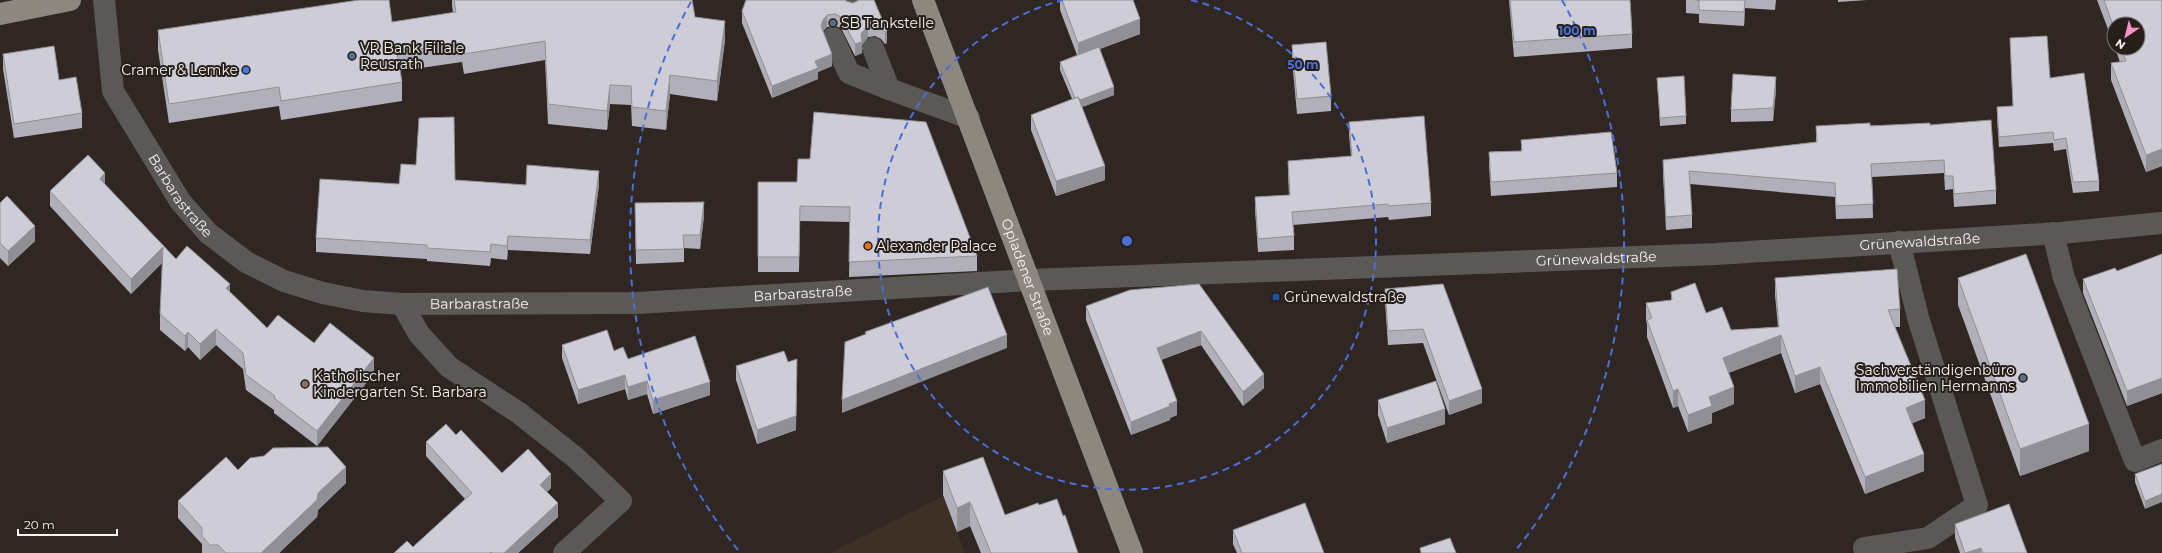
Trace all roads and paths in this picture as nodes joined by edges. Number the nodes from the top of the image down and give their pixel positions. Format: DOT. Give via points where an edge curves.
graph roads {
  1 [pos="70,0"];
  2 [pos="104,0"];
  3 [pos="923,0"];
  4 [pos="0,14"];
  5 [pos="833,38"];
  6 [pos="873,48"];
  7 [pos="889,89"];
  8 [pos="969,118"];
  9 [pos="2162,223"];
  10 [pos="2054,233"];
  11 [pos="1899,242"];
  12 [pos="1030,280"];
  13 [pos="402,304"];
  14 [pos="2162,450"];
  15 [pos="1864,548"];
  16 [pos="564,553"];
  17 [pos="1132,553"];
  1 -- 4 [label="main road"];
  2 -- 13 [label="street, Barbarastraße" via="113,90 180,201 208,233 246,262 284,281 363,302"];
  3 -- 8 [label="main road, Opladener Straße"];
  5 -- 7 [label="street" via="849,73"];
  6 -- 7 [label="street"];
  7 -- 8 [label="street"];
  8 -- 12 [label="main road, Opladener Straße"];
  9 -- 10 [label="street, Grünewaldstraße"];
  10 -- 11 [label="street, Grünewaldstraße"];
  10 -- 14 [label="street" via="2064,278 2135,461"];
  11 -- 12 [label="street, Grünewaldstraße" via="1716,254"];
  11 -- 15 [label="street" via="1919,321 1977,506 1928,538"];
  12 -- 13 [label="street, Barbarastraße" via="636,303"];
  12 -- 17 [label="main road, Opladener Straße"];
  13 -- 16 [label="street" via="419,334 450,367 519,413 576,458 621,501"];
}
